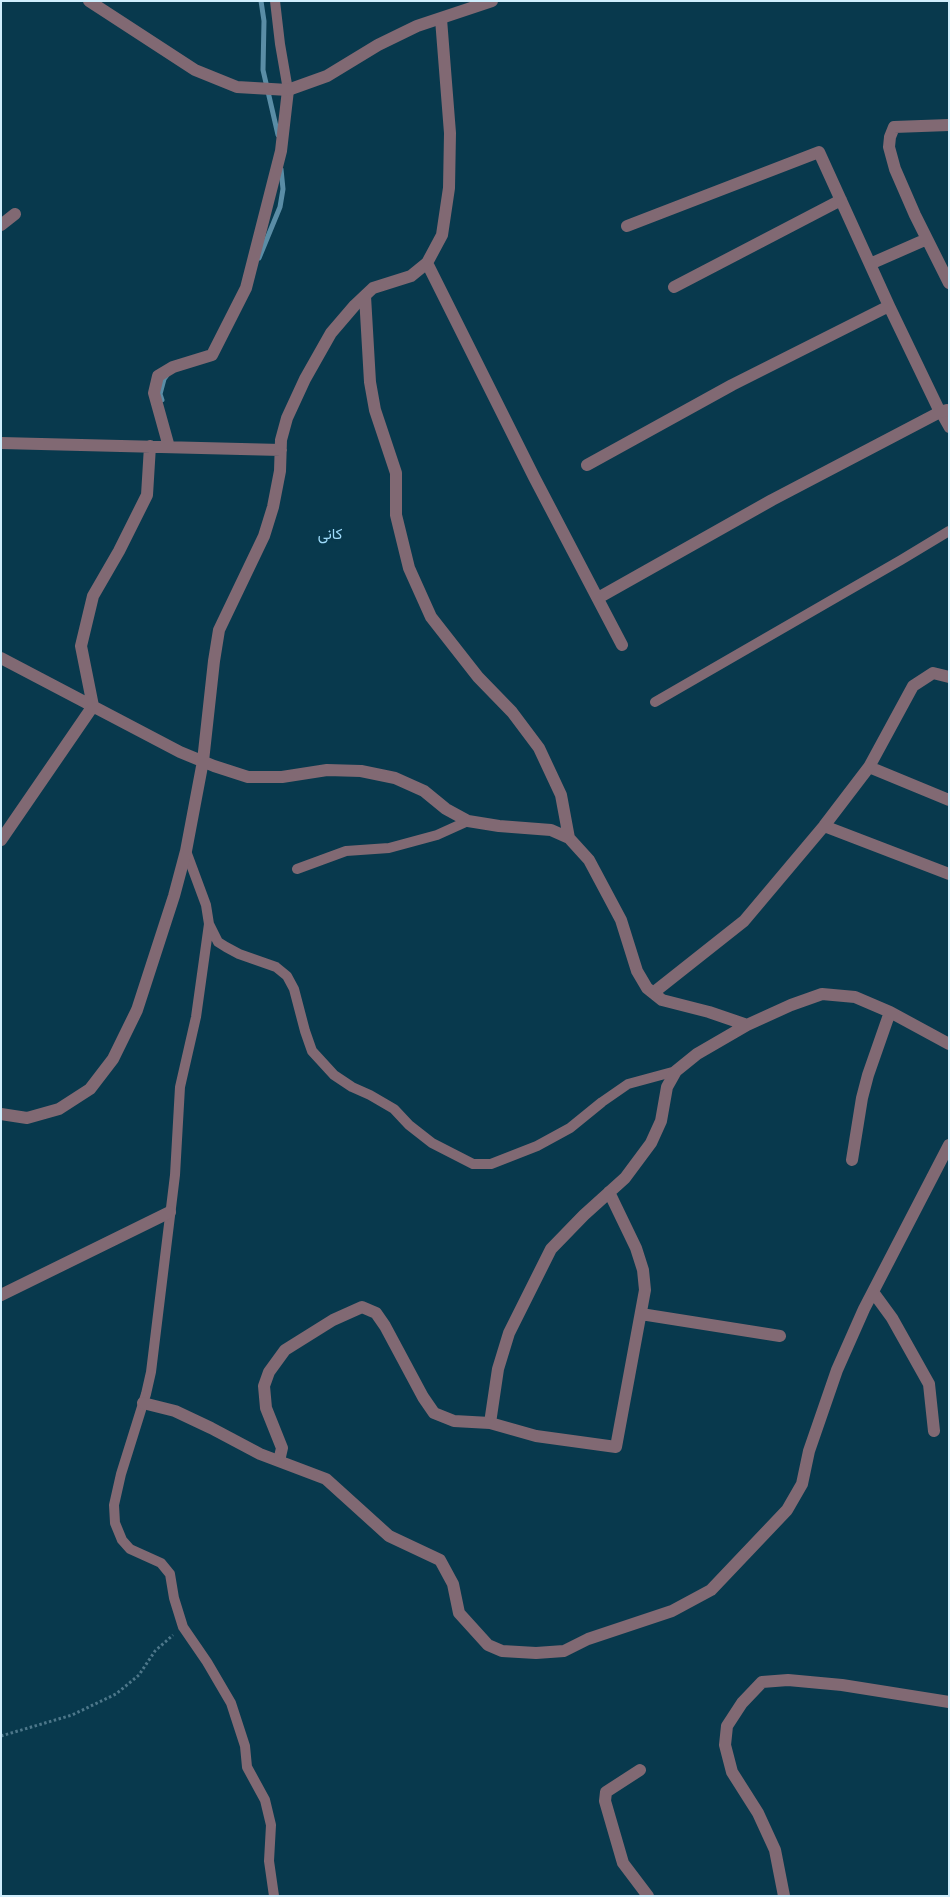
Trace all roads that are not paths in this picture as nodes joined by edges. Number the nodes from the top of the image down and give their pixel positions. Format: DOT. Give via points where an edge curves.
graph roads {
  1 [pos="88,1"];
  2 [pos="275,1"];
  3 [pos="492,1"];
  4 [pos="441,19"];
  5 [pos="288,90"];
  6 [pos="949,125"];
  7 [pos="841,200"];
  8 [pos="15,214"];
  9 [pos="1,225"];
  10 [pos="627,226"];
  11 [pos="927,239"];
  12 [pos="427,263"];
  13 [pos="870,264"];
  14 [pos="949,283"];
  15 [pos="674,287"];
  16 [pos="365,296"];
  17 [pos="889,306"];
  18 [pos="945,411"];
  19 [pos="949,428"];
  20 [pos="1,443"];
  21 [pos="150,446"];
  22 [pos="169,447"];
  23 [pos="280,450"];
  24 [pos="586,465"];
  25 [pos="949,530"];
  26 [pos="598,598"];
  27 [pos="622,645"];
  28 [pos="1,658"];
  29 [pos="949,678"];
  30 [pos="655,702"];
  31 [pos="93,706"];
  32 [pos="203,761"];
  33 [pos="869,767"];
  34 [pos="949,800"];
  35 [pos="468,821"];
  36 [pos="824,826"];
  37 [pos="569,838"];
  38 [pos="1,840"];
  39 [pos="186,850"];
  40 [pos="297,869"];
  41 [pos="949,874"];
  42 [pos="209,924"];
  43 [pos="652,993"];
  44 [pos="890,1012"];
  45 [pos="747,1026"];
  46 [pos="949,1044"];
  47 [pos="676,1071"];
  48 [pos="1,1114"];
  49 [pos="949,1145"];
  50 [pos="852,1160"];
  51 [pos="609,1192"];
  52 [pos="170,1212"];
  53 [pos="873,1292"];
  54 [pos="1,1295"];
  55 [pos="641,1314"];
  56 [pos="780,1336"];
  57 [pos="143,1403"];
  58 [pos="490,1423"];
  59 [pos="934,1431"];
  60 [pos="279,1462"];
  61 [pos="949,1702"];
  62 [pos="640,1770"];
  63 [pos="274,1896"];
  64 [pos="648,1896"];
  65 [pos="784,1896"];
  1 -- 5 [label="street" via="195,70 237,88"];
  2 -- 5 [label="lane"];
  3 -- 4 [label="street"];
  4 -- 5 [label="street" via="416,26 327,76"];
  4 -- 12 [label="street" via="450,133 449,188 442,235"];
  5 -- 22 [label="street" via="281,151 246,288 212,355 173,367 158,376 154,393"];
  6 -- 11 [label="street" via="894,126 890,137 889,147 896,169"];
  7 -- 10 [label="street" via="819,152"];
  7 -- 13 [label="street"];
  7 -- 15 [label="street"];
  8 -- 9 [label="street"];
  11 -- 13 [label="street"];
  11 -- 14 [label="street"];
  12 -- 16 [label="street" via="410,276 373,288"];
  12 -- 26 [label="street"];
  13 -- 17 [label="street"];
  16 -- 23 [label="street" via="331,333 305,379 287,418"];
  16 -- 37 [label="street" via="370,382 375,410 396,473 396,515 409,568 431,617 478,678 512,712 539,748 561,795"];
  17 -- 18 [label="street"];
  17 -- 24 [label="street" via="732,385"];
  18 -- 19 [label="lane"];
  18 -- 26 [label="street" via="772,500"];
  20 -- 21 [label="street"];
  21 -- 22 [label="street"];
  21 -- 31 [label="street" via="146,495 119,552 93,596 81,646"];
  22 -- 23 [label="street"];
  23 -- 32 [label="street" via="280,471 264,536 220,630"];
  25 -- 30 [label="lane"];
  26 -- 27 [label="street"];
  28 -- 31 [label="street"];
  29 -- 33 [label="street" via="933,673 913,686"];
  31 -- 32 [label="street"];
  31 -- 38 [label="street"];
  32 -- 35 [label="street" via="248,776 282,776 326,770 361,771 395,778 424,792"];
  32 -- 39 [label="street"];
  33 -- 34 [label="street"];
  33 -- 36 [label="street"];
  35 -- 37 [label="street" via="551,830"];
  35 -- 40 [label="lane" via="429,837 389,848 346,851"];
  36 -- 41 [label="street"];
  36 -- 43 [label="street" via="744,921"];
  37 -- 43 [label="street" via="589,860 621,920 646,988"];
  39 -- 42 [label="lane" via="206,905"];
  39 -- 48 [label="street" via="136,1010 113,1059 90,1089 59,1109 27,1118"];
  42 -- 47 [label="lane" via="218,942 226,948 276,967 287,976 294,989 312,1051 334,1075 394,1109 432,1143 473,1164 491,1164 537,1146 570,1128 628,1084"];
  42 -- 52 [label="lane" via="196,1017 180,1087"];
  43 -- 45 [label="street" via="662,1000"];
  44 -- 45 [label="street" via="855,997 822,994 790,1004"];
  44 -- 46 [label="street"];
  44 -- 50 [label="street" via="862,1098"];
  45 -- 47 [label="street" via="697,1054"];
  47 -- 51 [label="street" via="667,1087 661,1121 651,1143 625,1178"];
  49 -- 53 [label="street"];
  51 -- 55 [label="street" via="643,1270 645,1290"];
  51 -- 58 [label="street" via="551,1249 509,1333 498,1369"];
  52 -- 54 [label="street"];
  52 -- 57 [label="lane" via="152,1372"];
  53 -- 59 [label="street" via="892,1318 929,1384"];
  53 -- 60 [label="street" via="837,1370 809,1451 802,1484 787,1510 711,1590 672,1611 588,1638 564,1650 536,1653 502,1651 488,1645 459,1613 453,1584 440,1560 389,1536 326,1479"];
  55 -- 56 [label="street"];
  55 -- 58 [label="street" via="616,1447 536,1436"];
  57 -- 60 [label="street" via="175,1411"];
  57 -- 63 [label="lane" via="121,1474 114,1505 115,1523 130,1549 161,1563 170,1574 183,1627 231,1703 245,1746 247,1767 265,1800 271,1825 269,1861"];
  58 -- 60 [label="street" via="454,1421 434,1413 385,1326 376,1313 362,1308 333,1320 285,1350 269,1372 264,1386 266,1408 282,1448"];
  61 -- 65 [label="street" via="788,1680 762,1682 742,1703 727,1726 725,1745 732,1772 758,1813 775,1850"];
  62 -- 64 [label="street" via="606,1792 605,1801 623,1863"];
}
